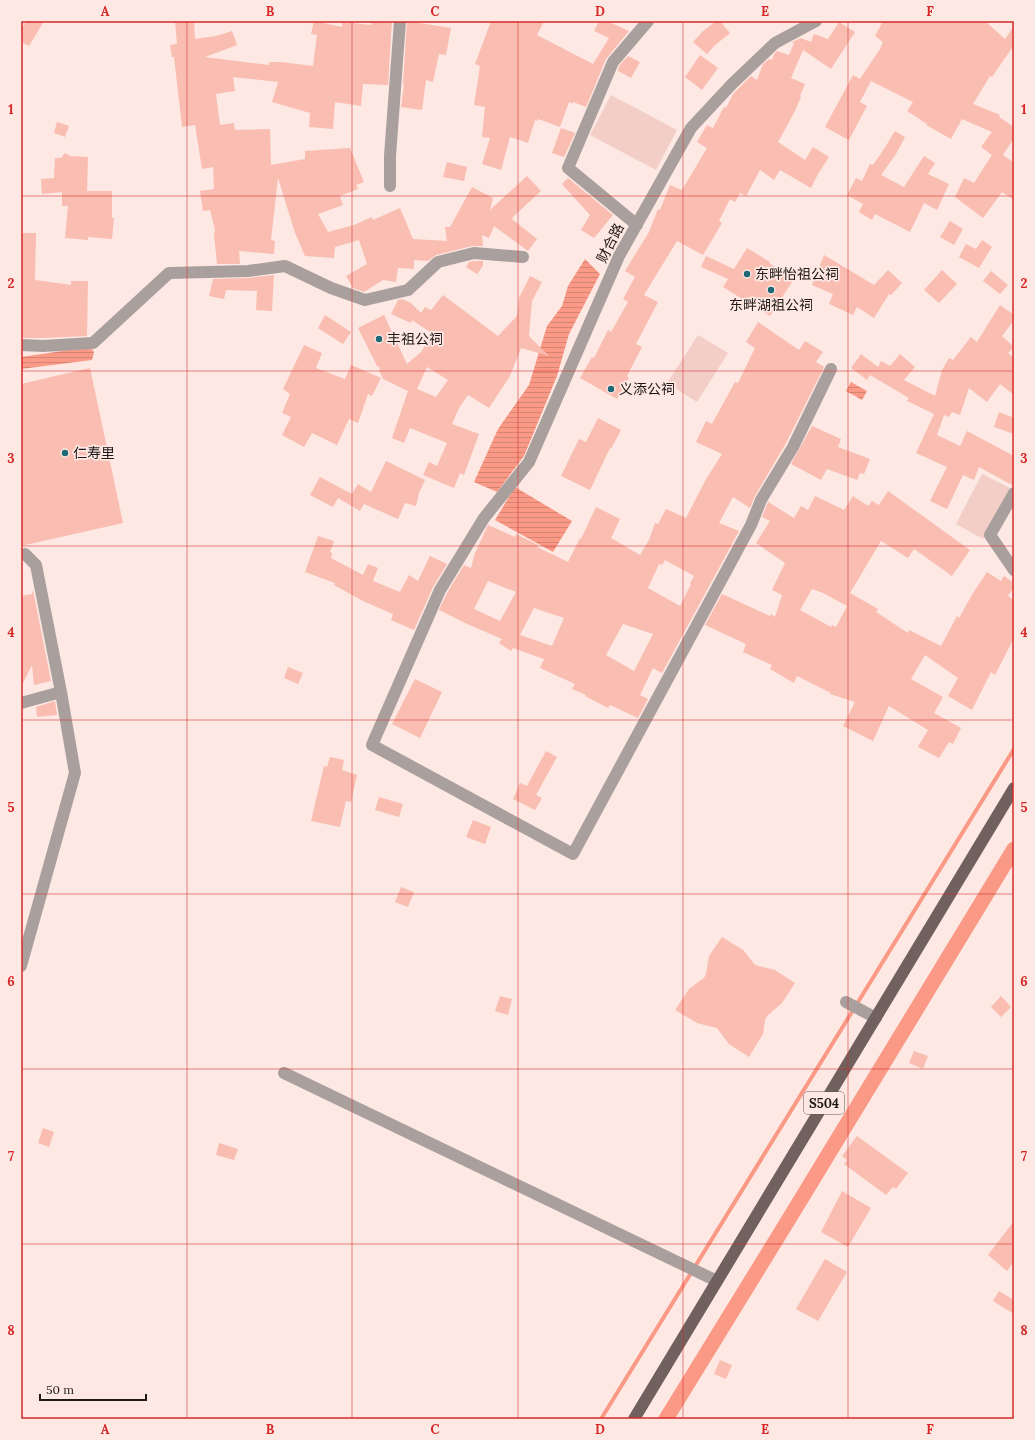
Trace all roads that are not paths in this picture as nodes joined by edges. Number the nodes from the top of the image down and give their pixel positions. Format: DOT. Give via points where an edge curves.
graph roads {
  1 [pos="400,21"];
  2 [pos="648,21"];
  3 [pos="816,21"];
  4 [pos="390,186"];
  5 [pos="636,225"];
  6 [pos="523,257"];
  7 [pos="21,345"];
  8 [pos="831,369"];
  9 [pos="1014,493"];
  10 [pos="25,554"];
  11 [pos="1014,570"];
  12 [pos="61,692"];
  13 [pos="21,703"];
  14 [pos="1014,788"];
  15 [pos="21,966"];
  16 [pos="846,1002"];
  17 [pos="876,1018"];
  18 [pos="284,1073"];
  19 [pos="717,1281"];
  20 [pos="634,1419"];
  1 -- 4 [label="street"];
  2 -- 5 [label="street" via="613,62 568,168"];
  3 -- 5 [label="street, 财合路" via="775,43 691,128"];
  5 -- 8 [label="street, 财合路" via="619,256 529,462 484,518 440,590 372,745 574,854 747,532 761,500 793,448"];
  6 -- 7 [label="street" via="474,253 445,260 438,262 408,290 365,300 331,288 285,266 248,271 170,273 93,343"];
  9 -- 11 [label="street" via="990,535"];
  10 -- 12 [label="street" via="36,566"];
  12 -- 13 [label="street"];
  12 -- 15 [label="street" via="75,773"];
  14 -- 17 [label="main road, S504"];
  16 -- 17 [label="street"];
  17 -- 19 [label="main road, S504"];
  18 -- 19 [label="street"];
  19 -- 20 [label="main road, S504"];
}
